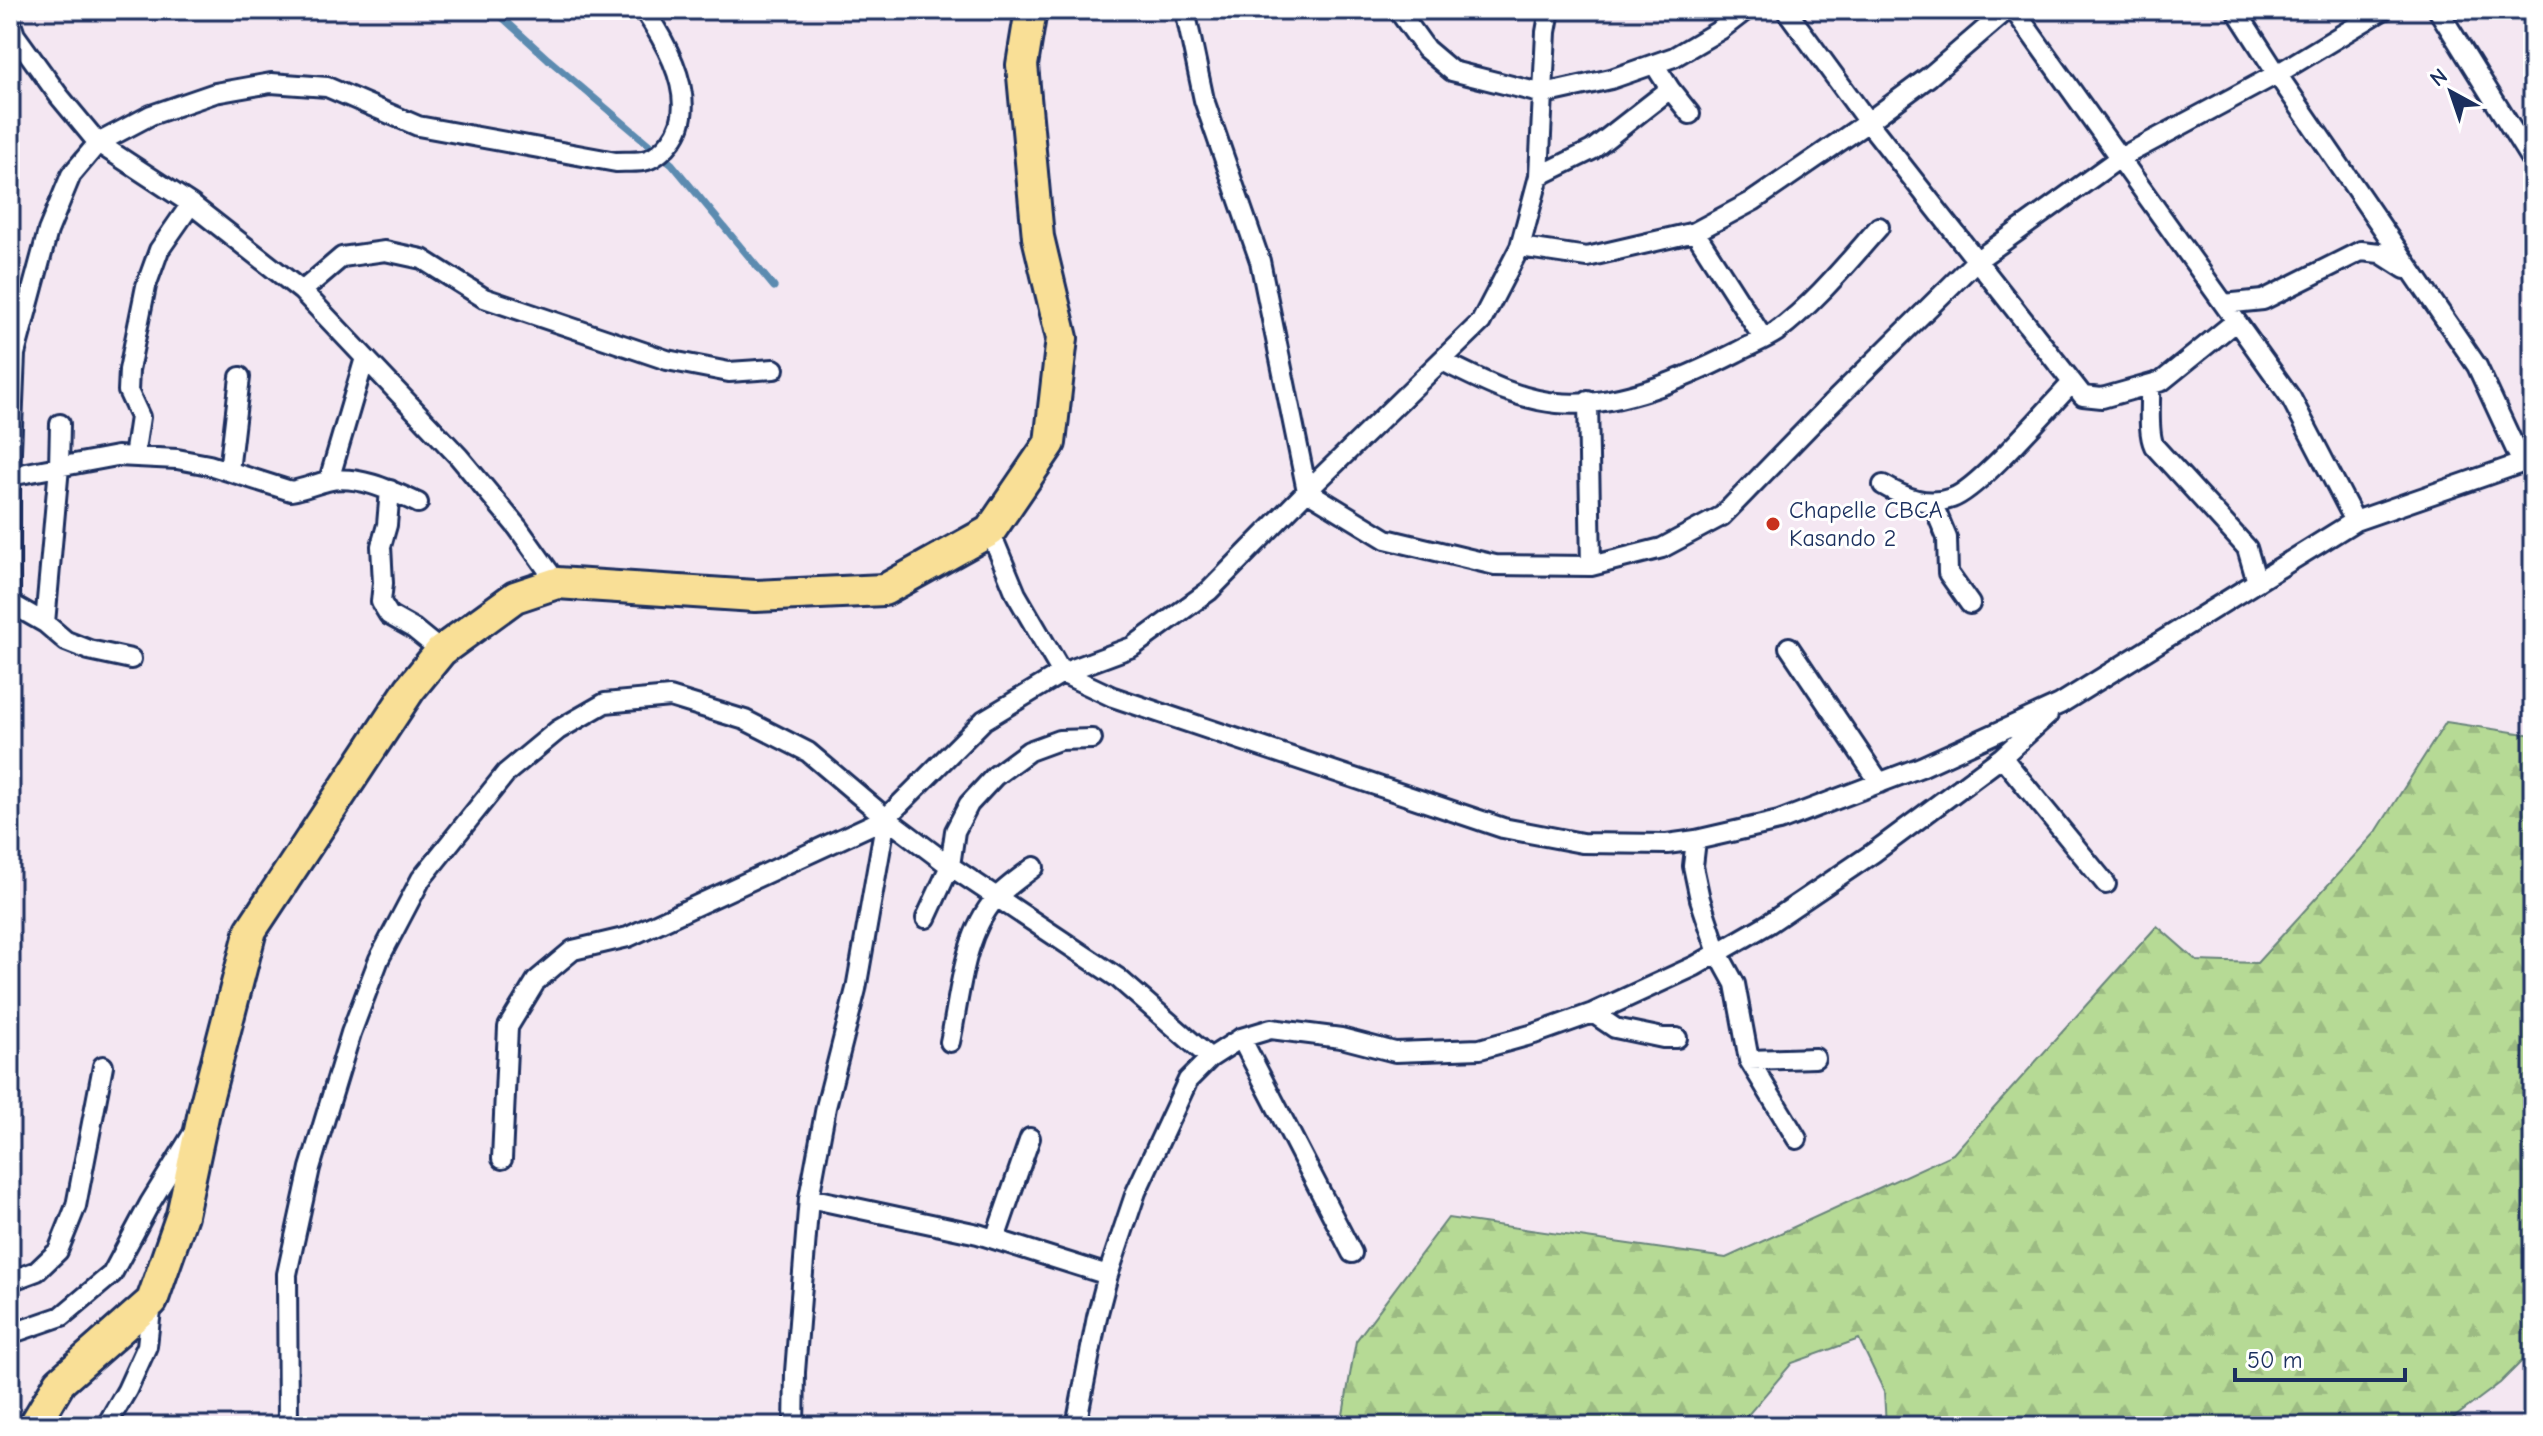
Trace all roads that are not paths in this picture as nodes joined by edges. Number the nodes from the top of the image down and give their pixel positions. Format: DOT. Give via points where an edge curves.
graph roads {
  1 [pos="644,10"];
  2 [pos="1031,10"];
  3 [pos="1185,10"];
  4 [pos="1398,10"];
  5 [pos="1550,10"];
  6 [pos="1746,10"];
  7 [pos="1786,10"];
  8 [pos="2007,10"];
  9 [pos="2014,10"];
  10 [pos="2236,10"];
  11 [pos="2383,10"];
  12 [pos="2438,10"];
  13 [pos="10,20"];
  14 [pos="1654,64"];
  15 [pos="2277,74"];
  16 [pos="1670,89"];
  17 [pos="1544,94"];
  18 [pos="1690,114"];
  19 [pos="1868,122"];
  20 [pos="98,143"];
  21 [pos="2118,159"];
  22 [pos="2533,163"];
  23 [pos="1539,176"];
  24 [pos="191,204"];
  25 [pos="1879,227"];
  26 [pos="1695,232"];
  27 [pos="1520,247"];
  28 [pos="1976,261"];
  29 [pos="2416,277"];
  30 [pos="302,291"];
  31 [pos="2224,304"];
  32 [pos="2236,321"];
  33 [pos="1763,338"];
  34 [pos="365,358"];
  35 [pos="1442,361"];
  36 [pos="774,369"];
  37 [pos="240,377"];
  38 [pos="2072,383"];
  39 [pos="2150,385"];
  40 [pos="1588,401"];
  41 [pos="60,424"];
  42 [pos="134,457"];
  43 [pos="2528,463"];
  44 [pos="59,467"];
  45 [pos="229,471"];
  46 [pos="10,476"];
  47 [pos="329,480"];
  48 [pos="1883,485"];
  49 [pos="390,490"];
  50 [pos="1307,491"];
  51 [pos="1932,502"];
  52 [pos="418,503"];
  53 [pos="2355,521"];
  54 [pos="990,531"];
  55 [pos="1591,566"];
  56 [pos="2257,582"];
  57 [pos="557,583"];
  58 [pos="10,594"];
  59 [pos="10,603"];
  60 [pos="1970,604"];
  61 [pos="45,623"];
  62 [pos="1789,647"];
  63 [pos="441,651"];
  64 [pos="131,659"];
  65 [pos="1062,673"];
  66 [pos="2060,704"];
  67 [pos="1092,739"];
  68 [pos="2002,757"];
  69 [pos="1880,783"];
  70 [pos="886,818"];
  71 [pos="1696,840"];
  72 [pos="950,866"];
  73 [pos="1034,867"];
  74 [pos="2106,884"];
  75 [pos="997,897"];
  76 [pos="926,918"];
  77 [pos="1718,953"];
  78 [pos="1593,1013"];
  79 [pos="1241,1038"];
  80 [pos="1677,1038"];
  81 [pos="950,1042"];
  82 [pos="1210,1058"];
  83 [pos="1815,1058"];
  84 [pos="1749,1060"];
  85 [pos="103,1066"];
  86 [pos="205,1107"];
  87 [pos="1030,1138"];
  88 [pos="1797,1139"];
  89 [pos="502,1159"];
  90 [pos="809,1198"];
  91 [pos="995,1239"];
  92 [pos="1352,1253"];
  93 [pos="1108,1275"];
  94 [pos="10,1281"];
  95 [pos="152,1301"];
  96 [pos="10,1334"];
  97 [pos="34,1426"];
  98 [pos="106,1426"];
  99 [pos="288,1426"];
  100 [pos="794,1426"];
  101 [pos="1076,1426"];
  1 -- 20 [label="street" via="679,78 682,99 679,131 649,160 616,162 418,126 327,87 271,83 215,93 151,115"];
  2 -- 54 [label="highway" via="1022,65 1035,206 1062,338 1050,443"];
  3 -- 50 [label="street" via="1204,100 1260,261"];
  4 -- 17 [label="street" via="1426,49 1452,71"];
  5 -- 17 [label="street"];
  6 -- 14 [label="street" via="1720,30"];
  7 -- 19 [label="street"];
  8 -- 19 [label="street"];
  9 -- 21 [label="street"];
  10 -- 15 [label="street"];
  11 -- 15 [label="street"];
  12 -- 22 [label="street"];
  13 -- 20 [label="street" via="15,35"];
  14 -- 16 [label="street"];
  14 -- 17 [label="street"];
  15 -- 21 [label="street"];
  15 -- 29 [label="street"];
  16 -- 18 [label="street"];
  16 -- 23 [label="street" via="1592,150"];
  17 -- 23 [label="street"];
  19 -- 26 [label="street" via="1753,201"];
  19 -- 28 [label="street"];
  20 -- 24 [label="street"];
  20 -- 46 [label="street" via="71,175 48,231 15,354"];
  21 -- 28 [label="street"];
  21 -- 31 [label="street"];
  23 -- 27 [label="street"];
  24 -- 30 [label="street"];
  24 -- 42 [label="street" via="159,250 146,286 129,370 128,391 140,417"];
  25 -- 33 [label="street" via="1832,281"];
  26 -- 27 [label="street" via="1587,257"];
  26 -- 33 [label="street"];
  27 -- 35 [label="street" via="1481,322"];
  28 -- 38 [label="street"];
  28 -- 55 [label="street" via="1722,516 1662,548"];
  29 -- 31 [label="street" via="2380,253 2361,251 2263,300"];
  29 -- 43 [label="street" via="2477,366"];
  30 -- 34 [label="street"];
  30 -- 36 [label="street" via="342,257 385,251 422,259 484,298 667,360 729,372"];
  31 -- 32 [label="street"];
  32 -- 39 [label="street"];
  32 -- 53 [label="street" via="2291,398"];
  33 -- 40 [label="street" via="1665,385"];
  34 -- 47 [label="street"];
  34 -- 57 [label="street" via="459,457"];
  35 -- 40 [label="street" via="1510,393 1558,403"];
  35 -- 50 [label="street"];
  37 -- 45 [label="street"];
  38 -- 39 [label="street" via="2083,396 2102,398"];
  38 -- 51 [label="street" via="1978,481 1955,497"];
  39 -- 56 [label="street" via="2149,435 2154,446 2247,548"];
  40 -- 55 [label="street"];
  41 -- 44 [label="street"];
  42 -- 44 [label="street"];
  42 -- 45 [label="street" via="177,459"];
  43 -- 53 [label="street"];
  44 -- 46 [label="street"];
  44 -- 61 [label="street"];
  45 -- 47 [label="street" via="291,491"];
  46 -- 58 [label="street"];
  47 -- 49 [label="street"];
  48 -- 51 [label="street"];
  49 -- 52 [label="street"];
  49 -- 63 [label="street" via="381,546 381,602 389,615"];
  50 -- 55 [label="street" via="1386,539 1495,565"];
  50 -- 65 [label="street" via="1209,591 1132,647"];
  51 -- 60 [label="street" via="1947,538 1948,573"];
  53 -- 56 [label="street"];
  54 -- 57 [label="highway" via="884,590 755,596"];
  54 -- 65 [label="street" via="1016,594"];
  56 -- 66 [label="street"];
  57 -- 63 [label="highway" via="515,597"];
  59 -- 61 [label="street"];
  61 -- 64 [label="street" via="66,641"];
  62 -- 69 [label="street"];
  63 -- 86 [label="highway" via="410,689 251,930"];
  65 -- 70 [label="street" via="984,720"];
  65 -- 71 [label="street" via="1113,697 1503,828 1582,843"];
  66 -- 68 [label="street"];
  66 -- 69 [label="street"];
  67 -- 72 [label="street" via="1059,740 1029,751 995,776 969,804 955,831"];
  68 -- 74 [label="street"];
  68 -- 77 [label="street" via="1873,853"];
  69 -- 71 [label="street" via="1779,821"];
  70 -- 72 [label="street"];
  70 -- 89 [label="street" via="628,937 573,950 536,981 508,1027"];
  70 -- 90 [label="street" via="856,989"];
  70 -- 99 [label="street" via="808,752 745,720 670,697 605,703 558,730 506,773 421,879 379,959 351,1033 310,1168 287,1274"];
  71 -- 77 [label="street" via="1693,866"];
  72 -- 75 [label="street"];
  72 -- 76 [label="street"];
  73 -- 75 [label="street"];
  75 -- 81 [label="street" via="969,950"];
  75 -- 82 [label="street" via="1118,978"];
  77 -- 78 [label="street"];
  77 -- 84 [label="street" via="1735,984"];
  78 -- 79 [label="street" via="1480,1049 1395,1052 1271,1029"];
  78 -- 80 [label="street" via="1615,1028"];
  79 -- 82 [label="street"];
  79 -- 92 [label="street"];
  82 -- 93 [label="street" via="1181,1094 1136,1192"];
  83 -- 84 [label="street"];
  84 -- 88 [label="street"];
  85 -- 94 [label="street" via="76,1206 58,1251 37,1271"];
  86 -- 95 [label="highway" via="182,1215"];
  86 -- 96 [label="street" via="112,1274 62,1316"];
  87 -- 91 [label="street"];
  90 -- 91 [label="street"];
  90 -- 100 [label="street"];
  91 -- 93 [label="street"];
  93 -- 101 [label="street"];
  95 -- 97 [label="highway" via="60,1382"];
  95 -- 98 [label="street" via="147,1346"];
}
